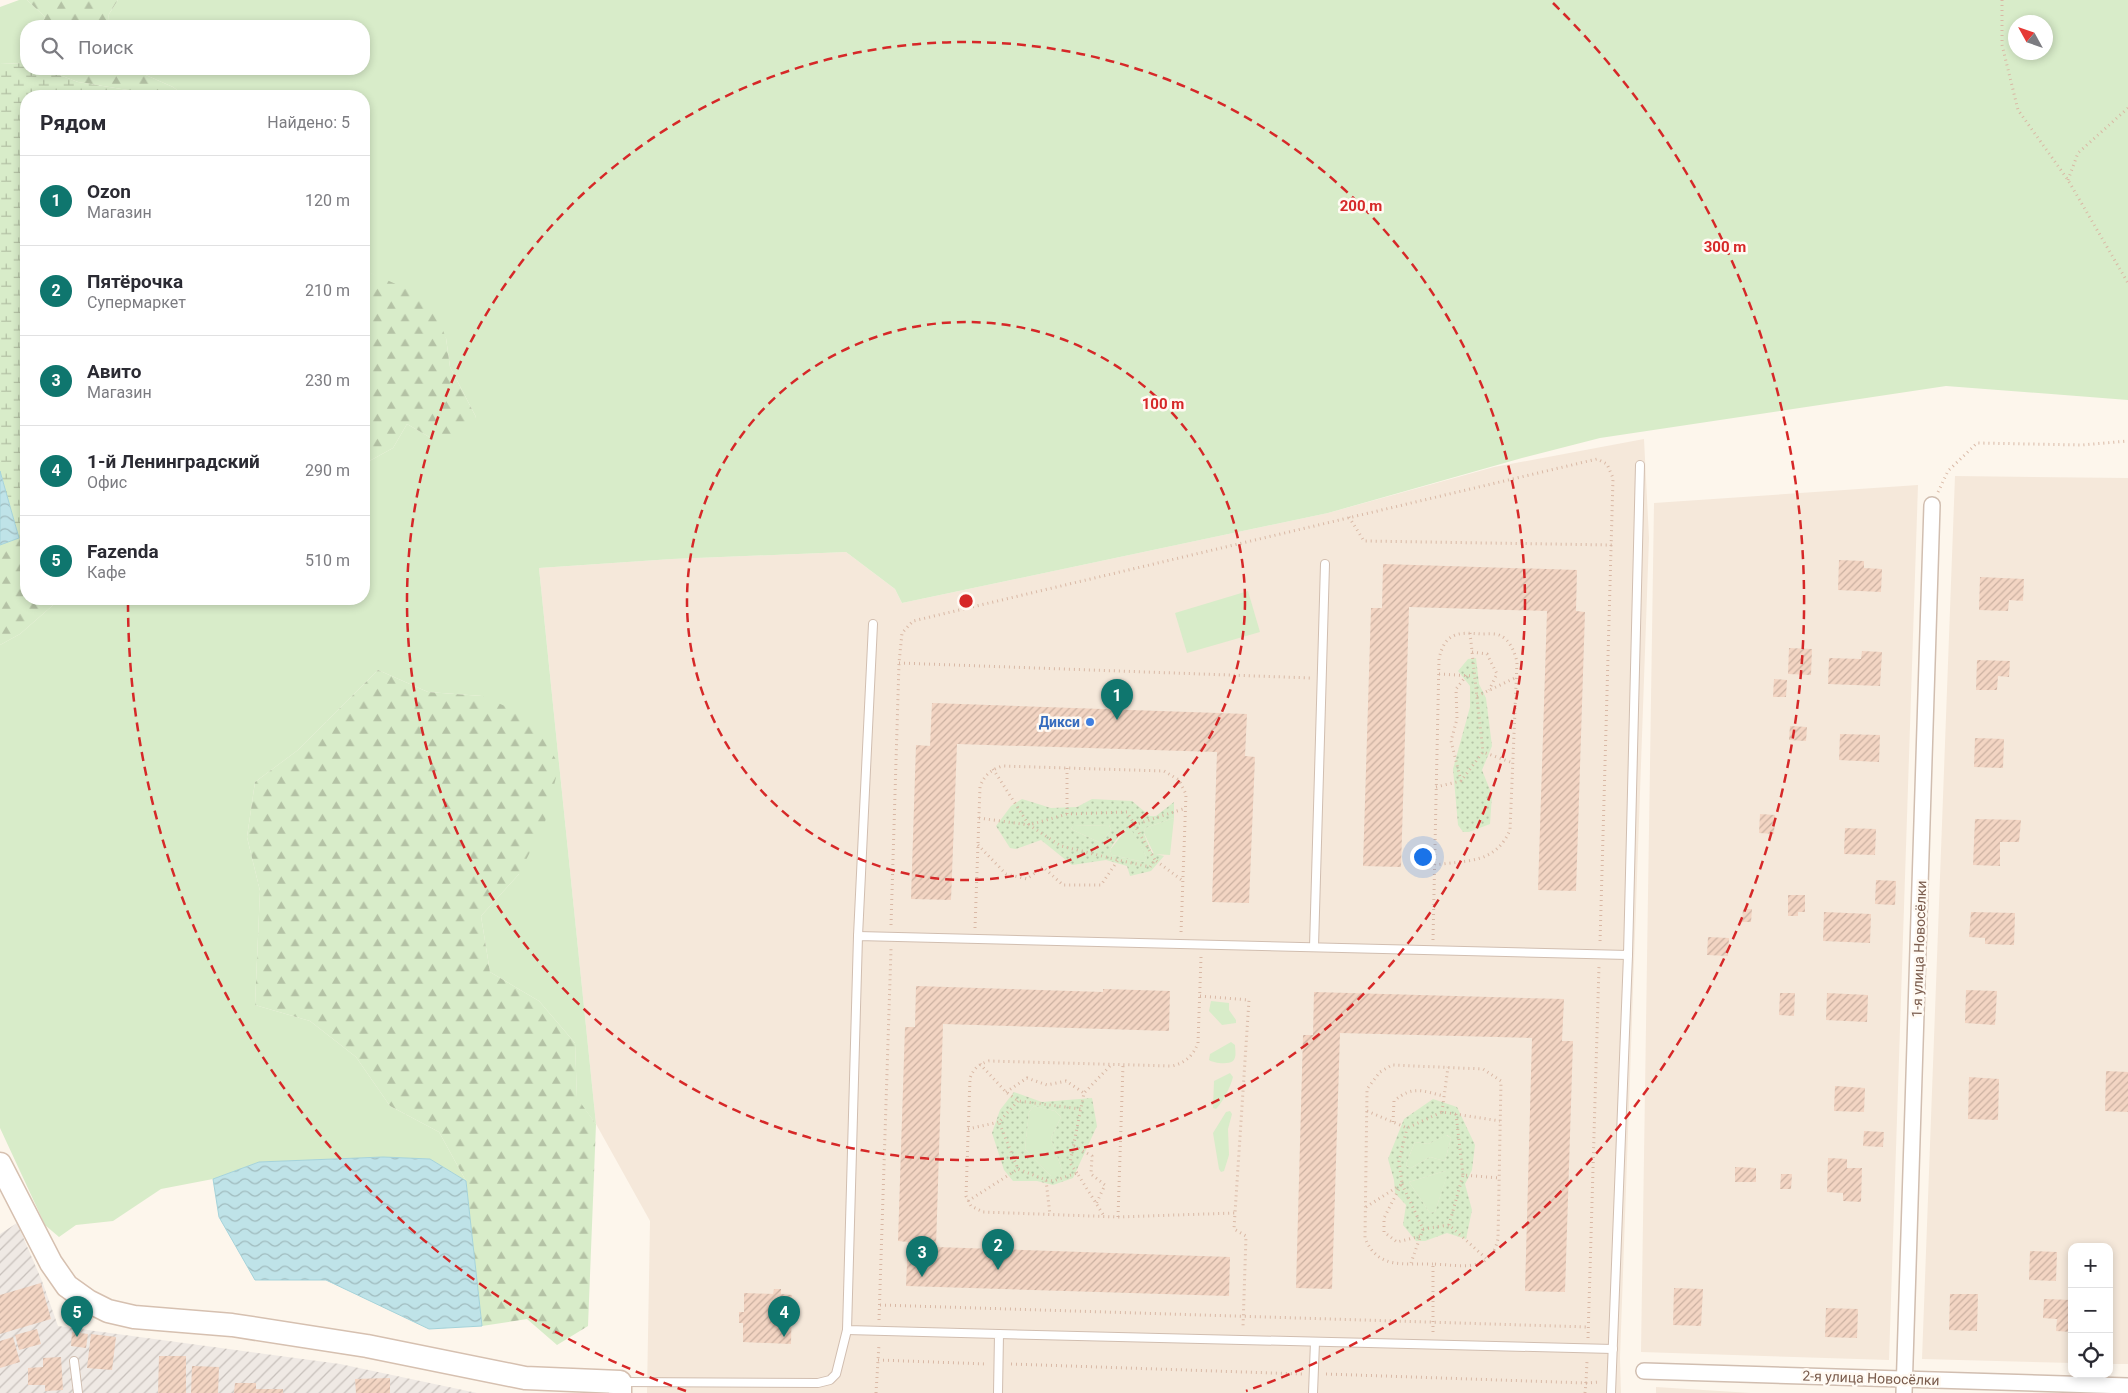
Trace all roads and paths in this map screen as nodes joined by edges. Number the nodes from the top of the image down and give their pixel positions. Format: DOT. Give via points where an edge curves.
graph roads {
  1 [pos="2002,0"];
  2 [pos="2128,108"];
  3 [pos="2068,180"];
  4 [pos="2128,283"];
  5 [pos="2128,441"];
  6 [pos="1640,466"];
  7 [pos="1932,505"];
  8 [pos="1349,517"];
  9 [pos="1612,545"];
  10 [pos="1326,564"];
  11 [pos="874,624"];
  12 [pos="1470,633"];
  13 [pos="1472,652"];
  14 [pos="899,663"];
  15 [pos="1439,674"];
  16 [pos="1467,676"];
  17 [pos="1474,676"];
  18 [pos="1516,678"];
  19 [pos="1322,679"];
  20 [pos="1489,690"];
  21 [pos="1477,696"];
  22 [pos="1483,752"];
  23 [pos="1513,763"];
  24 [pos="1067,768"];
  25 [pos="993,769"];
  26 [pos="1461,781"];
  27 [pos="1436,787"];
  28 [pos="1186,808"];
  29 [pos="1067,814"];
  30 [pos="979,818"];
  31 [pos="1029,825"];
  32 [pos="1134,826"];
  33 [pos="978,845"];
  34 [pos="1118,860"];
  35 [pos="1154,860"];
  36 [pos="1435,865"];
  37 [pos="1183,882"];
  38 [pos="858,936"];
  39 [pos="891,936"];
  40 [pos="975,938"];
  41 [pos="1181,944"];
  42 [pos="1202,944"];
  43 [pos="1314,947"];
  44 [pos="1433,950"];
  45 [pos="1599,954"];
  46 [pos="1628,955"];
  47 [pos="1200,996"];
  48 [pos="980,1064"];
  49 [pos="1111,1065"];
  50 [pos="1123,1065"];
  51 [pos="1448,1067"];
  52 [pos="1006,1092"];
  53 [pos="1084,1093"];
  54 [pos="1444,1096"];
  55 [pos="1018,1101"];
  56 [pos="1081,1109"];
  57 [pos="1367,1111"];
  58 [pos="1442,1112"];
  59 [pos="1456,1114"];
  60 [pos="1500,1121"];
  61 [pos="999,1122"];
  62 [pos="1393,1122"];
  63 [pos="1407,1128"];
  64 [pos="968,1129"];
  65 [pos="1074,1146"];
  66 [pos="0,1165"];
  67 [pos="1018,1169"];
  68 [pos="1077,1173"];
  69 [pos="1463,1175"];
  70 [pos="1499,1178"];
  71 [pos="1046,1180"];
  72 [pos="1402,1184"];
  73 [pos="968,1201"];
  74 [pos="1096,1204"];
  75 [pos="1366,1207"];
  76 [pos="1235,1212"];
  77 [pos="1050,1214"];
  78 [pos="1104,1216"];
  79 [pos="1118,1217"];
  80 [pos="1449,1225"];
  81 [pos="1423,1230"];
  82 [pos="1421,1236"];
  83 [pos="1488,1260"];
  84 [pos="1411,1263"];
  85 [pos="1433,1264"];
  86 [pos="880,1305"];
  87 [pos="1243,1316"];
  88 [pos="1433,1322"];
  89 [pos="1588,1327"];
  90 [pos="848,1330"];
  91 [pos="879,1331"];
  92 [pos="999,1334"];
  93 [pos="1243,1340"];
  94 [pos="1315,1342"];
  95 [pos="1432,1345"];
  96 [pos="1588,1349"];
  97 [pos="1613,1349"];
  98 [pos="878,1360"];
  99 [pos="74,1361"];
  100 [pos="998,1364"];
  101 [pos="1644,1371"];
  102 [pos="1314,1374"];
  103 [pos="1586,1383"];
  104 [pos="1904,1386"];
  105 [pos="2128,1386"];
  106 [pos="620,1388"];
  107 [pos="78,1393"];
  108 [pos="876,1393"];
  109 [pos="998,1393"];
  110 [pos="1313,1393"];
  111 [pos="1585,1393"];
  112 [pos="1611,1393"];
  1 -- 3 [label="path" via="2002,45 2018,110"];
  2 -- 3 [label="path" via="2078,153"];
  3 -- 4 [label="path"];
  5 -- 7 [label="path" via="2082,445 1977,443 1948,471"];
  6 -- 46 [label="lane"];
  7 -- 104 [label="street, 1-я улица Новосёлки"];
  8 -- 9 [label="path" via="1364,541"];
  8 -- 9 [label="path" via="1597,459 1607,464 1614,478"];
  8 -- 14 [label="path" via="916,619 902,633"];
  9 -- 45 [label="path"];
  10 -- 19 [label="lane"];
  11 -- 38 [label="lane"];
  12 -- 13 [label="path"];
  12 -- 15 [label="path" via="1462,632 1450,637 1442,647"];
  12 -- 18 [label="path" via="1501,636 1514,653"];
  13 -- 17 [label="path"];
  13 -- 20 [label="path" via="1488,654 1497,674"];
  14 -- 19 [label="path"];
  14 -- 39 [label="path"];
  15 -- 16 [label="path"];
  15 -- 27 [label="path"];
  16 -- 17 [label="path"];
  16 -- 26 [label="path" via="1456,689 1457,719 1451,741"];
  17 -- 21 [label="path"];
  18 -- 20 [label="path"];
  18 -- 23 [label="path"];
  19 -- 43 [label="lane"];
  20 -- 21 [label="path"];
  21 -- 22 [label="path"];
  22 -- 23 [label="path"];
  22 -- 26 [label="path"];
  23 -- 36 [label="path" via="1510,830 1504,843 1490,855"];
  24 -- 25 [label="path" via="1002,766"];
  24 -- 28 [label="path" via="1164,771 1172,774 1183,786"];
  24 -- 29 [label="path"];
  25 -- 30 [label="path" via="980,787"];
  25 -- 31 [label="path"];
  26 -- 27 [label="path"];
  27 -- 36 [label="path"];
  28 -- 32 [label="path"];
  28 -- 37 [label="path"];
  29 -- 31 [label="path"];
  29 -- 32 [label="path" via="1127,812"];
  30 -- 31 [label="path"];
  30 -- 33 [label="path"];
  31 -- 34 [label="path" via="1061,846"];
  32 -- 35 [label="path"];
  33 -- 34 [label="path" via="1006,874 1027,879 1043,867 1063,885 1101,885"];
  33 -- 40 [label="path"];
  34 -- 35 [label="path" via="1150,867"];
  35 -- 37 [label="path"];
  36 -- 44 [label="path"];
  37 -- 41 [label="path"];
  38 -- 39 [label="lane"];
  38 -- 90 [label="lane"];
  39 -- 40 [label="lane"];
  39 -- 86 [label="path"];
  40 -- 41 [label="lane"];
  41 -- 42 [label="lane"];
  42 -- 43 [label="lane"];
  42 -- 47 [label="path"];
  43 -- 44 [label="lane"];
  44 -- 45 [label="lane"];
  45 -- 46 [label="lane"];
  45 -- 89 [label="path"];
  46 -- 97 [label="lane"];
  47 -- 50 [label="path" via="1198,1043 1192,1055 1172,1066"];
  47 -- 76 [label="path" via="1249,1000"];
  48 -- 49 [label="path" via="988,1061"];
  48 -- 52 [label="path"];
  48 -- 64 [label="path" via="970,1078"];
  49 -- 50 [label="path"];
  49 -- 53 [label="path"];
  50 -- 79 [label="path"];
  51 -- 54 [label="path"];
  51 -- 57 [label="path" via="1392,1065 1380,1072 1367,1089"];
  51 -- 60 [label="path" via="1483,1068 1501,1081"];
  52 -- 53 [label="path" via="1027,1078 1047,1085 1066,1081"];
  52 -- 55 [label="path"];
  53 -- 56 [label="path"];
  54 -- 58 [label="path"];
  54 -- 62 [label="path" via="1414,1089 1405,1092 1394,1101"];
  55 -- 56 [label="path"];
  55 -- 61 [label="path"];
  56 -- 65 [label="path"];
  57 -- 62 [label="path"];
  57 -- 75 [label="path"];
  58 -- 59 [label="path"];
  58 -- 63 [label="path"];
  59 -- 60 [label="path"];
  59 -- 69 [label="path"];
  60 -- 70 [label="path"];
  61 -- 64 [label="path"];
  61 -- 67 [label="path"];
  62 -- 63 [label="path"];
  63 -- 72 [label="path" via="1399,1161"];
  64 -- 73 [label="path"];
  65 -- 68 [label="path" via="1070,1163"];
  65 -- 74 [label="path" via="1092,1156 1091,1174 1105,1185"];
  66 -- 106 [label="street" via="51,1263 67,1286 108,1311 134,1317 232,1325 367,1346 525,1378"];
  67 -- 71 [label="path"];
  67 -- 73 [label="path"];
  68 -- 71 [label="path" via="1054,1181"];
  68 -- 74 [label="path"];
  69 -- 70 [label="path"];
  69 -- 80 [label="path"];
  70 -- 83 [label="path" via="1498,1240"];
  71 -- 77 [label="path"];
  72 -- 75 [label="path"];
  72 -- 81 [label="path"];
  72 -- 82 [label="path" via="1384,1218 1384,1232 1397,1242"];
  73 -- 77 [label="path" via="976,1210 983,1212"];
  74 -- 78 [label="path"];
  75 -- 84 [label="path" via="1365,1238 1372,1252 1386,1262"];
  76 -- 79 [label="path"];
  76 -- 87 [label="path" via="1234,1229 1246,1236"];
  77 -- 78 [label="path"];
  78 -- 79 [label="path"];
  80 -- 81 [label="path"];
  80 -- 83 [label="path"];
  81 -- 82 [label="path"];
  82 -- 84 [label="path"];
  83 -- 85 [label="path" via="1471,1265"];
  84 -- 85 [label="path"];
  85 -- 88 [label="path"];
  86 -- 87 [label="path"];
  86 -- 91 [label="path"];
  87 -- 88 [label="path"];
  87 -- 93 [label="path"];
  88 -- 89 [label="path"];
  88 -- 95 [label="path"];
  89 -- 96 [label="path"];
  90 -- 91 [label="lane"];
  90 -- 106 [label="lane" via="836,1374 818,1384"];
  91 -- 92 [label="lane"];
  91 -- 98 [label="path"];
  92 -- 93 [label="lane"];
  92 -- 100 [label="lane"];
  93 -- 94 [label="lane"];
  94 -- 95 [label="lane"];
  94 -- 102 [label="lane"];
  95 -- 96 [label="lane"];
  96 -- 97 [label="lane"];
  96 -- 103 [label="path"];
  97 -- 112 [label="lane"];
  98 -- 100 [label="path"];
  98 -- 108 [label="path"];
  99 -- 107 [label="lane"];
  100 -- 102 [label="path"];
  100 -- 109 [label="lane"];
  101 -- 104 [label="street, 2-я улица Новосёлки"];
  102 -- 103 [label="path"];
  102 -- 110 [label="lane"];
  103 -- 111 [label="path"];
  104 -- 105 [label="street, 2-я улица Новосёлки"];
}
